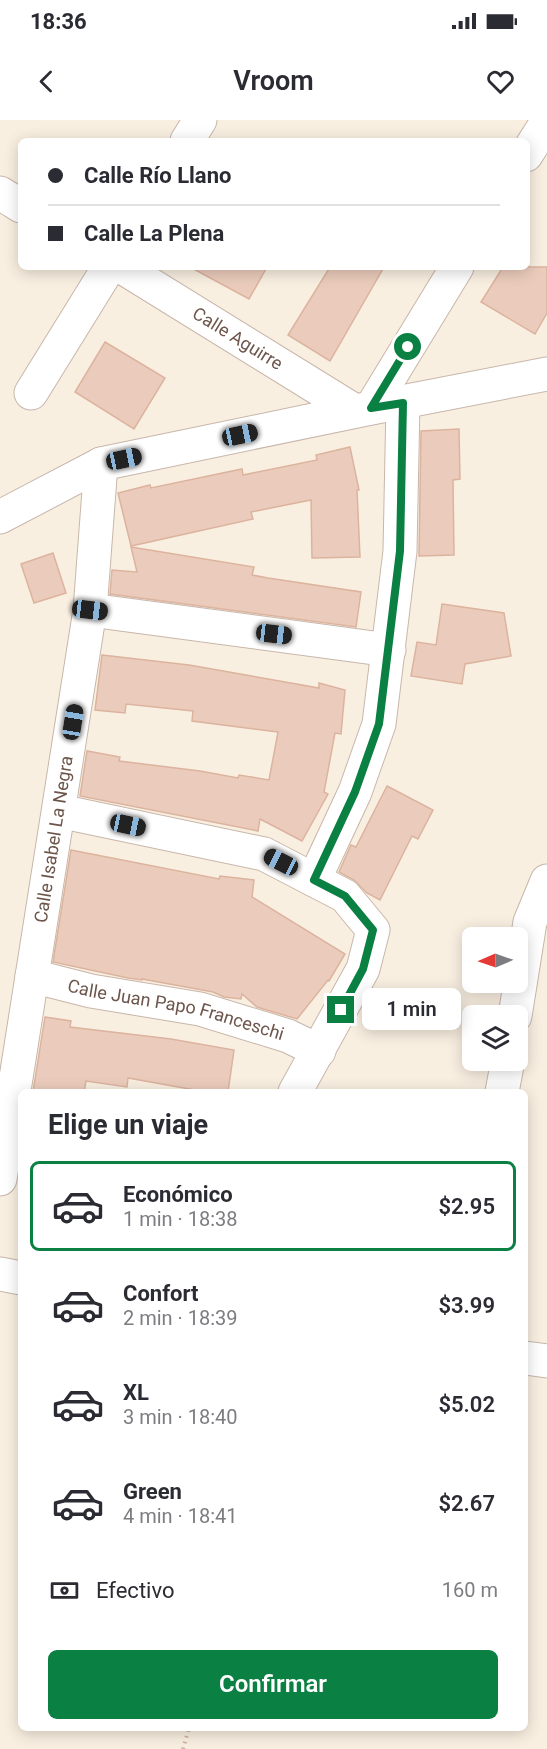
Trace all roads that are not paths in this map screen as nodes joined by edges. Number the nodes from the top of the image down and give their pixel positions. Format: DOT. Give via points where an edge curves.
graph roads {
  1 [pos="200,120"];
  2 [pos="547,122"];
  3 [pos="189,138"];
  4 [pos="530,149"];
  5 [pos="0,193"];
  6 [pos="18,204"];
  7 [pos="107,270"];
  8 [pos="127,270"];
  9 [pos="456,270"];
  10 [pos="547,374"];
  11 [pos="31,393"];
  12 [pos="403,403"];
  13 [pos="363,410"];
  14 [pos="101,464"];
  15 [pos="0,517"];
  16 [pos="90,610"];
  17 [pos="389,650"];
  18 [pos="59,811"];
  19 [pos="314,880"];
  20 [pos="547,881"];
  21 [pos="32,976"];
  22 [pos="517,1005"];
  23 [pos="319,1051"];
  24 [pos="506,1071"];
  25 [pos="298,1089"];
  26 [pos="503,1089"];
  27 [pos="0,1179"];
  28 [pos="0,1274"];
  29 [pos="18,1277"];
  30 [pos="528,1358"];
  31 [pos="547,1361"];
  1 -- 3 [label="street"];
  2 -- 4 [label="street"];
  5 -- 6 [label="street"];
  7 -- 11 [label="street"];
  8 -- 13 [label="street, Calle Aguirre"];
  9 -- 13 [label="street"];
  10 -- 12 [label="street"];
  12 -- 13 [label="street"];
  12 -- 17 [label="street" via="400,551"];
  13 -- 14 [label="street"];
  14 -- 15 [label="street"];
  14 -- 16 [label="street, Calle Isabel La Negra"];
  16 -- 17 [label="street"];
  16 -- 18 [label="street, Calle Isabel La Negra"];
  17 -- 19 [label="street" via="379,724 355,792"];
  18 -- 19 [label="street" via="264,854"];
  18 -- 21 [label="street, Calle Isabel La Negra"];
  19 -- 23 [label="street" via="345,896 373,930 363,969"];
  20 -- 22 [label="street" via="530,922"];
  21 -- 23 [label="street, Calle Juan Papo Franceschi" via="92,991 200,1009 288,1036"];
  21 -- 27 [label="street, Calle Isabel La Negra"];
  23 -- 25 [label="street"];
  24 -- 26 [label="street"];
  28 -- 29 [label="street"];
  30 -- 31 [label="street"];
}
